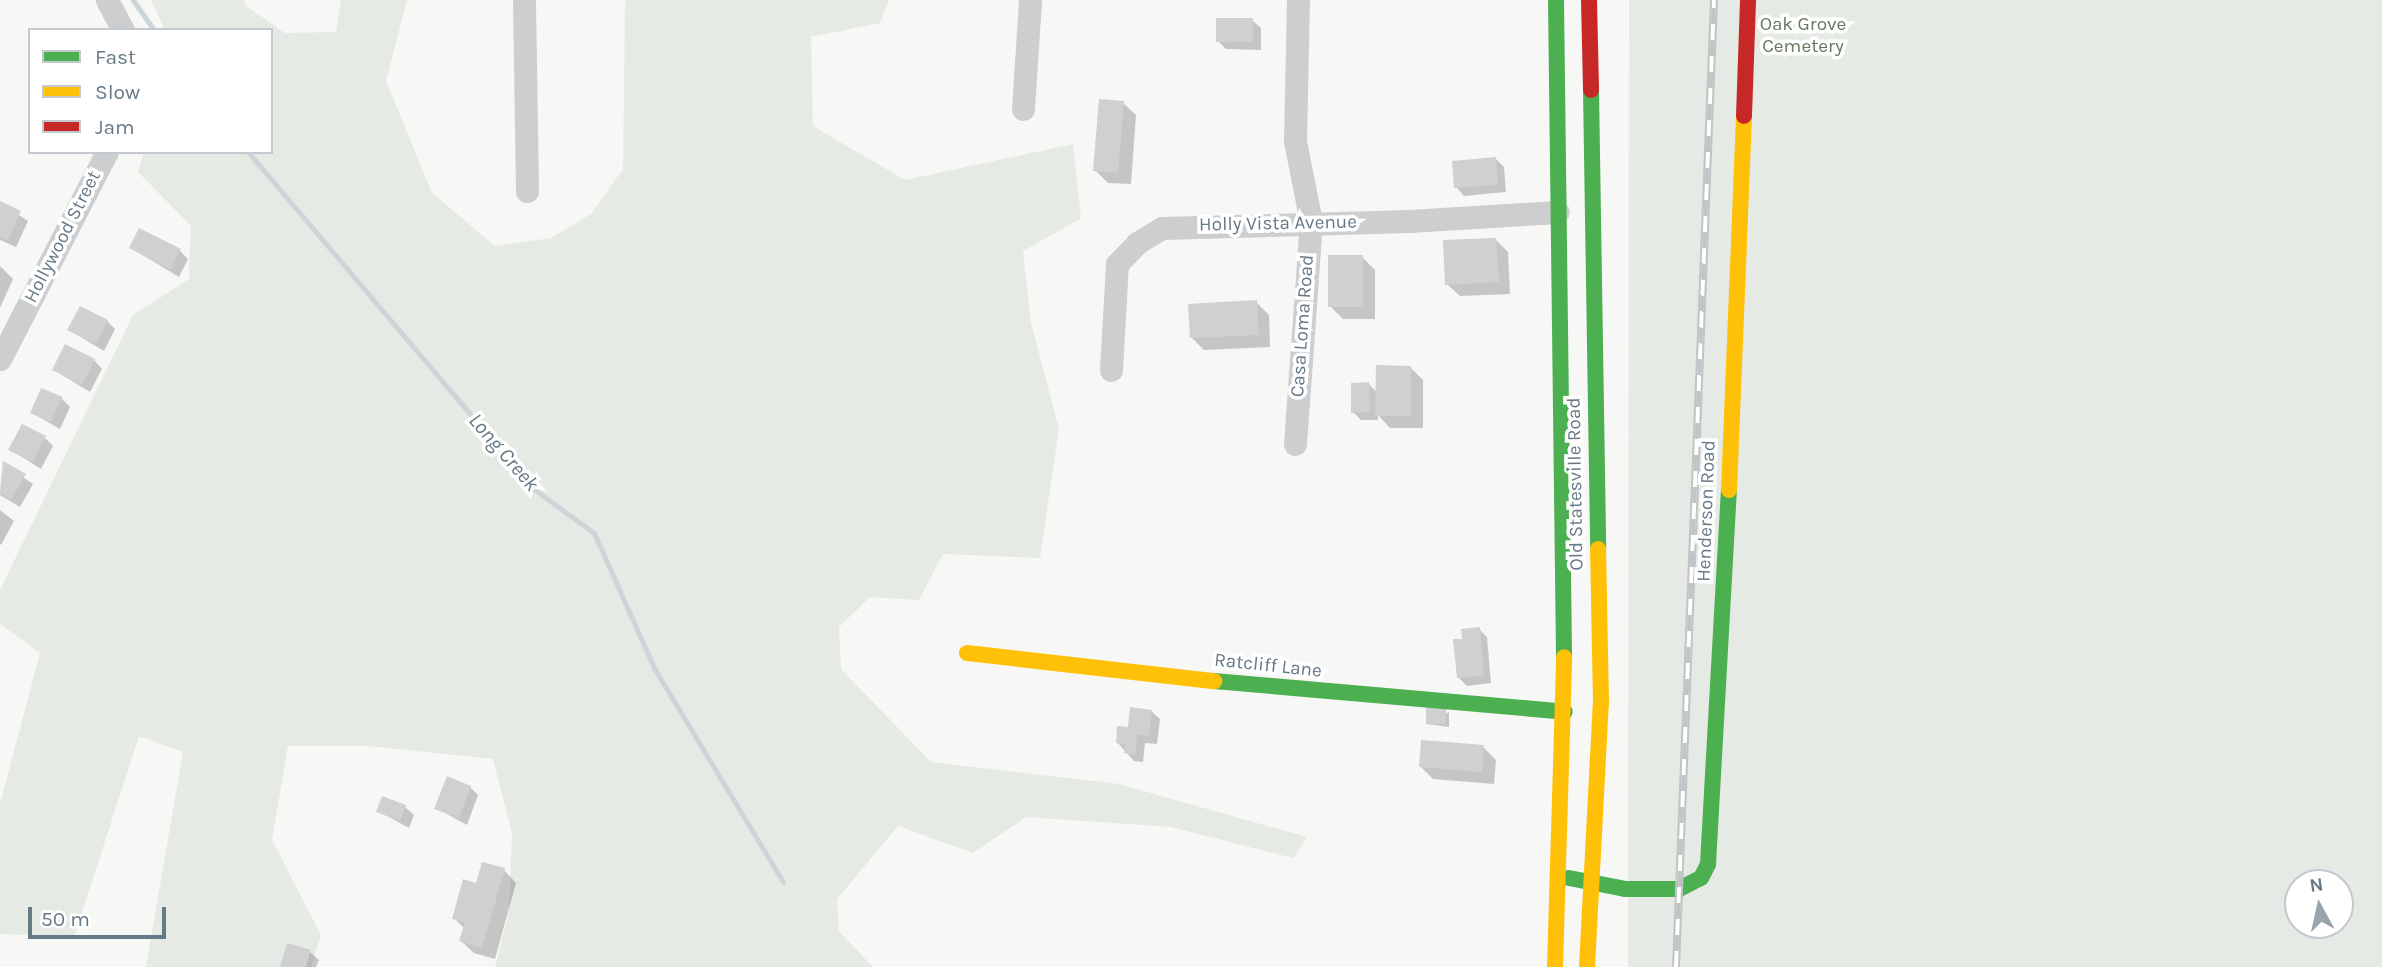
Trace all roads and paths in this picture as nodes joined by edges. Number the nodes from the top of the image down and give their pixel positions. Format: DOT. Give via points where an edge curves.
graph roads {
  1 [pos="107,0"];
  2 [pos="524,0"];
  3 [pos="1030,0"];
  4 [pos="1298,0"];
  5 [pos="1556,0"];
  6 [pos="1589,0"];
  7 [pos="1748,0"];
  8 [pos="122,28"];
  9 [pos="1023,109"];
  10 [pos="106,154"];
  11 [pos="527,191"];
  12 [pos="1558,212"];
  13 [pos="1311,222"];
  14 [pos="0,359"];
  15 [pos="1111,370"];
  16 [pos="1295,444"];
  17 [pos="967,653"];
  18 [pos="1565,712"];
  19 [pos="1561,876"];
  20 [pos="1594,883"];
  21 [pos="1555,967"];
  22 [pos="1587,967"];
  1 -- 8 [label="street"];
  2 -- 11 [label="street"];
  3 -- 9 [label="street"];
  4 -- 13 [label="street, Casa Loma Road" via="1295,141"];
  5 -- 12 [label="main road, Old Statesville Road"];
  6 -- 20 [label="main road, Old Statesville Road" via="1601,704"];
  7 -- 20 [label="main road, Henderson Road" via="1708,864 1701,878 1679,889 1625,889"];
  10 -- 14 [label="street, Hollywood Street"];
  12 -- 13 [label="street, Holly Vista Avenue"];
  12 -- 18 [label="main road, Old Statesville Road"];
  13 -- 15 [label="street, Holly Vista Avenue" via="1162,228 1137,243 1117,264"];
  13 -- 16 [label="street, Casa Loma Road"];
  17 -- 18 [label="main road, Ratcliff Lane" via="1333,694"];
  18 -- 19 [label="main road, Old Statesville Road"];
  19 -- 20 [label="main road, Henderson Road"];
  19 -- 21 [label="main road, Old Statesville Road"];
  20 -- 22 [label="main road, Old Statesville Road"];
}
